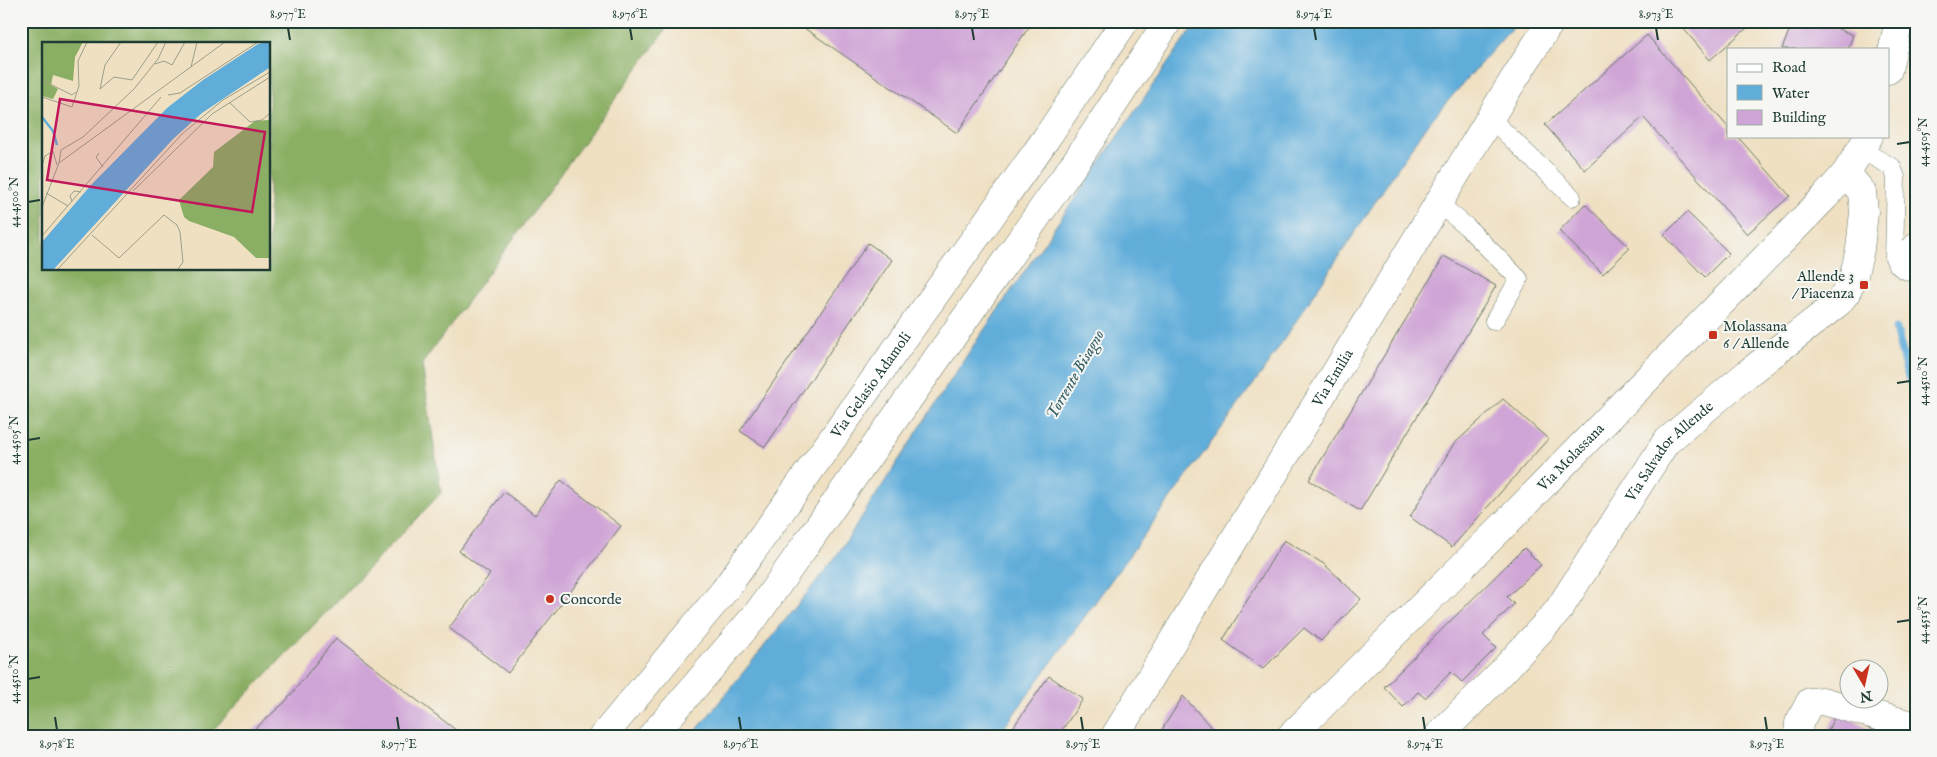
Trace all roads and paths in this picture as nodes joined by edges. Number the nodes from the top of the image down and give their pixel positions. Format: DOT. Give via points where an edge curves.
graph roads {
  1 [pos="1125,21"];
  2 [pos="1168,21"];
  3 [pos="1551,21"];
  4 [pos="1898,21"];
  5 [pos="1890,60"];
  6 [pos="1490,118"];
  7 [pos="1865,143"];
  8 [pos="1846,173"];
  9 [pos="1572,197"];
  10 [pos="1438,202"];
  11 [pos="1916,240"];
  12 [pos="1908,268"];
  13 [pos="1494,321"];
  14 [pos="1916,726"];
  15 [pos="603,736"];
  16 [pos="652,736"];
  17 [pos="1115,736"];
  18 [pos="1291,736"];
  19 [pos="1438,736"];
  20 [pos="1798,736"];
  1 -- 15 [label="main road, Via Gelasio Adamoli" via="1045,140 724,591"];
  2 -- 16 [label="main road" via="1079,157 756,614"];
  3 -- 6 [label="main road, Via Emilia"];
  4 -- 5 [label="main road"];
  6 -- 9 [label="lane"];
  6 -- 10 [label="main road, Via Emilia"];
  7 -- 8 [label="main road, Via Molassana"];
  7 -- 12 [label="lane" via="1895,172 1894,258"];
  8 -- 18 [label="main road, Via Molassana" via="1505,524"];
  8 -- 19 [label="main road, Via Salvador Allende" via="1862,192 1864,212 1856,266 1846,293 1838,303 1666,442 1557,612"];
  10 -- 13 [label="lane" via="1519,279"];
  10 -- 17 [label="main road, Via Emilia"];
  11 -- 12 [label="lane"];
  14 -- 20 [label="main road" via="1822,701 1810,702 1798,723"];
}
